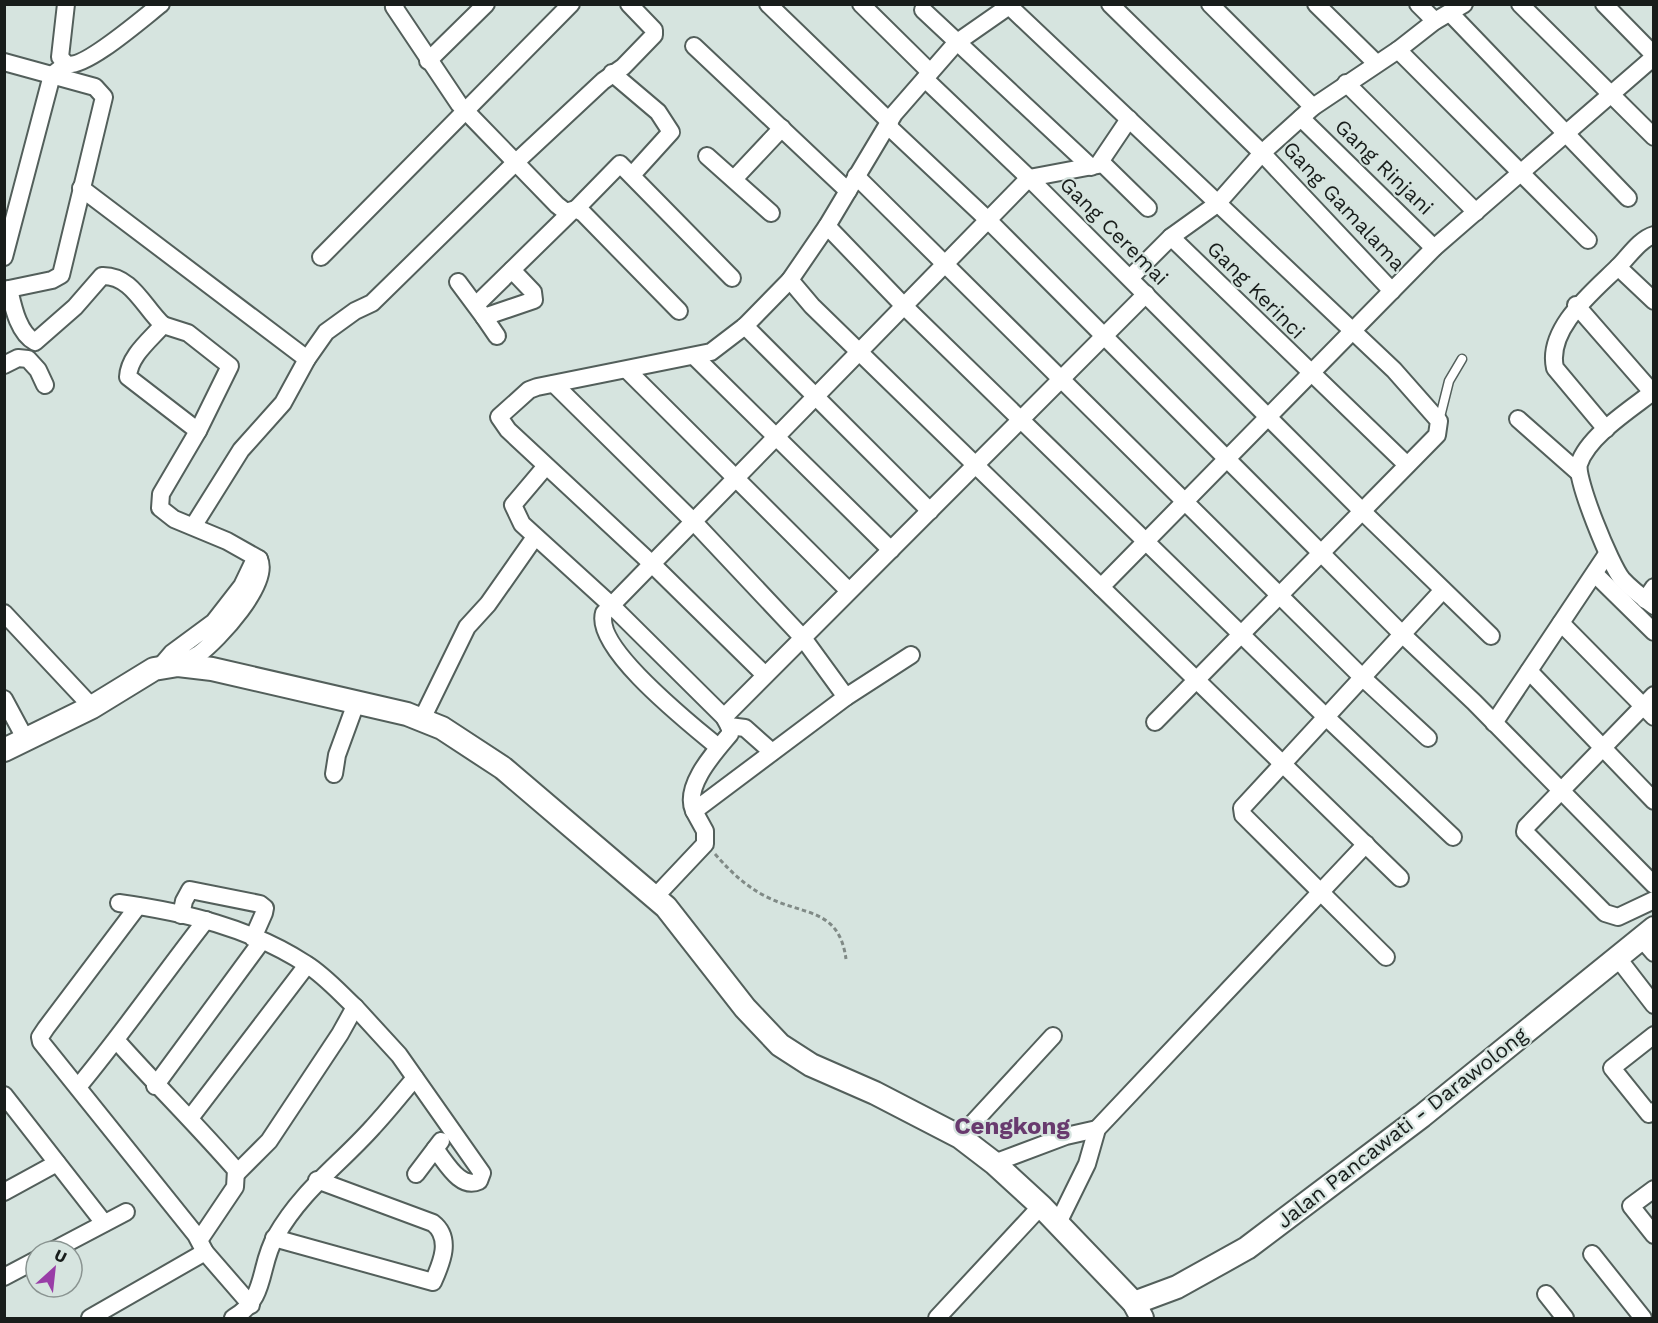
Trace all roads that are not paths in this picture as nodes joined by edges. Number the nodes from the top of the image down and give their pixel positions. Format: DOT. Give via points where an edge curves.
graph roads {
  1 [pos="66,4"];
  2 [pos="161,4"];
  3 [pos="486,4"];
  4 [pos="571,4"];
  5 [pos="629,4"];
  6 [pos="768,4"];
  7 [pos="861,4"];
  8 [pos="1110,4"];
  9 [pos="1210,4"];
  10 [pos="1316,4"];
  11 [pos="1418,4"];
  12 [pos="1520,4"];
  13 [pos="1604,4"];
  14 [pos="394,5"];
  15 [pos="1010,5"];
  16 [pos="923,10"];
  17 [pos="1450,13"];
  18 [pos="956,43"];
  19 [pos="694,46"];
  20 [pos="1398,50"];
  21 [pos="1653,56"];
  22 [pos="428,61"];
  23 [pos="4,62"];
  24 [pos="1376,63"];
  25 [pos="66,64"];
  26 [pos="612,73"];
  27 [pos="52,75"];
  28 [pos="927,76"];
  29 [pos="1346,83"];
  30 [pos="1610,95"];
  31 [pos="466,112"];
  32 [pos="1307,112"];
  33 [pos="1129,119"];
  34 [pos="889,124"];
  35 [pos="782,128"];
  36 [pos="1564,135"];
  37 [pos="1653,137"];
  38 [pos="1262,153"];
  39 [pos="707,156"];
  40 [pos="515,162"];
  41 [pos="1096,165"];
  42 [pos="1520,173"];
  43 [pos="632,175"];
  44 [pos="734,178"];
  45 [pos="1029,178"];
  46 [pos="852,183"];
  47 [pos="81,188"];
  48 [pos="1628,198"];
  49 [pos="1217,204"];
  50 [pos="1148,208"];
  51 [pos="573,211"];
  52 [pos="1476,212"];
  53 [pos="771,213"];
  54 [pos="988,220"];
  55 [pos="827,226"];
  56 [pos="1653,235"];
  57 [pos="1171,237"];
  58 [pos="1588,240"];
  59 [pos="1434,248"];
  60 [pos="4,257"];
  61 [pos="321,257"];
  62 [pos="945,264"];
  63 [pos="1618,267"];
  64 [pos="512,270"];
  65 [pos="732,278"];
  66 [pos="1130,278"];
  67 [pos="790,280"];
  68 [pos="458,282"];
  69 [pos="7,290"];
  70 [pos="1392,291"];
  71 [pos="1146,294"];
  72 [pos="1653,301"];
  73 [pos="1576,305"];
  74 [pos="904,306"];
  75 [pos="480,311"];
  76 [pos="679,311"];
  77 [pos="163,325"];
  78 [pos="745,326"];
  79 [pos="1350,331"];
  80 [pos="497,336"];
  81 [pos="1104,336"];
  82 [pos="29,339"];
  83 [pos="859,352"];
  84 [pos="695,357"];
  85 [pos="24,358"];
  86 [pos="307,358"];
  87 [pos="1462,359"];
  88 [pos="4,365"];
  89 [pos="627,370"];
  90 [pos="1310,374"];
  91 [pos="1061,379"];
  92 [pos="554,384"];
  93 [pos="45,385"];
  94 [pos="1653,392"];
  95 [pos="815,397"];
  96 [pos="1269,416"];
  97 [pos="1021,419"];
  98 [pos="1518,419"];
  99 [pos="1439,421"];
  100 [pos="1606,429"];
  101 [pos="198,431"];
  102 [pos="775,437"];
  103 [pos="1227,458"];
  104 [pos="975,465"];
  105 [pos="1407,465"];
  106 [pos="546,466"];
  107 [pos="1578,472"];
  108 [pos="735,478"];
  109 [pos="1185,501"];
  110 [pos="930,510"];
  111 [pos="1362,511"];
  112 [pos="693,521"];
  113 [pos="194,525"];
  114 [pos="535,537"];
  115 [pos="1146,541"];
  116 [pos="891,550"];
  117 [pos="1323,552"];
  118 [pos="1606,554"];
  119 [pos="651,563"];
  120 [pos="1595,574"];
  121 [pos="1101,587"];
  122 [pos="849,591"];
  123 [pos="1443,591"];
  124 [pos="1281,595"];
  125 [pos="1651,597"];
  126 [pos="611,605"];
  127 [pos="4,613"];
  128 [pos="1561,623"];
  129 [pos="1653,632"];
  130 [pos="1241,634"];
  131 [pos="1402,634"];
  132 [pos="1491,636"];
  133 [pos="803,638"];
  134 [pos="911,655"];
  135 [pos="169,666"];
  136 [pos="1529,670"];
  137 [pos="765,675"];
  138 [pos="1362,677"];
  139 [pos="1196,681"];
  140 [pos="846,697"];
  141 [pos="4,699"];
  142 [pos="356,703"];
  143 [pos="1650,706"];
  144 [pos="92,707"];
  145 [pos="1325,716"];
  146 [pos="1490,718"];
  147 [pos="422,719"];
  148 [pos="726,722"];
  149 [pos="1155,722"];
  150 [pos="1428,738"];
  151 [pos="26,740"];
  152 [pos="718,747"];
  153 [pos="1603,747"];
  154 [pos="4,750"];
  155 [pos="772,752"];
  156 [pos="1284,765"];
  157 [pos="334,774"];
  158 [pos="1560,788"];
  159 [pos="1653,801"];
  160 [pos="694,811"];
  161 [pos="1453,837"];
  162 [pos="1366,844"];
  163 [pos="1400,878"];
  164 [pos="1653,885"];
  165 [pos="1321,890"];
  166 [pos="655,897"];
  167 [pos="1653,900"];
  168 [pos="119,903"];
  169 [pos="138,906"];
  170 [pos="182,915"];
  171 [pos="206,920"];
  172 [pos="1649,939"];
  173 [pos="257,940"];
  174 [pos="1386,957"];
  175 [pos="1617,957"];
  176 [pos="308,965"];
  177 [pos="1653,1005"];
  178 [pos="355,1006"];
  179 [pos="1653,1035"];
  180 [pos="1053,1036"];
  181 [pos="117,1041"];
  182 [pos="415,1078"];
  183 [pos="155,1086"];
  184 [pos="78,1087"];
  185 [pos="4,1095"];
  186 [pos="1653,1111"];
  187 [pos="10,1112"];
  188 [pos="191,1117"];
  189 [pos="450,1128"];
  190 [pos="1097,1129"];
  191 [pos="960,1137"];
  192 [pos="435,1149"];
  193 [pos="57,1163"];
  194 [pos="994,1163"];
  195 [pos="237,1173"];
  196 [pos="417,1173"];
  197 [pos="317,1180"];
  198 [pos="1653,1189"];
  199 [pos="4,1192"];
  200 [pos="1041,1206"];
  201 [pos="126,1212"];
  202 [pos="1058,1223"];
  203 [pos="104,1224"];
  204 [pos="1653,1235"];
  205 [pos="274,1238"];
  206 [pos="75,1239"];
  207 [pos="202,1246"];
  208 [pos="1592,1254"];
  209 [pos="24,1266"];
  210 [pos="4,1277"];
  211 [pos="1546,1294"];
  212 [pos="251,1305"];
  213 [pos="1138,1311"];
  214 [pos="90,1318"];
  215 [pos="233,1318"];
  216 [pos="937,1318"];
  217 [pos="1565,1318"];
  218 [pos="1643,1318"];
  1 -- 25 [label="street" via="60,57"];
  2 -- 25 [label="street" via="86,60"];
  3 -- 22 [label="street"];
  4 -- 31 [label="street"];
  5 -- 26 [label="street" via="654,34 623,67"];
  6 -- 34 [label="street"];
  7 -- 28 [label="street, Gang Ceremai"];
  8 -- 38 [label="street, Gang Gamalama"];
  9 -- 32 [label="street, Gang Rinjani"];
  10 -- 24 [label="street"];
  11 -- 17 [label="street"];
  12 -- 30 [label="street"];
  13 -- 21 [label="street"];
  14 -- 22 [label="street"];
  15 -- 18 [label="street"];
  15 -- 33 [label="street"];
  16 -- 18 [label="street"];
  17 -- 20 [label="street"];
  17 -- 36 [label="street"];
  18 -- 28 [label="street"];
  18 -- 41 [label="street"];
  19 -- 35 [label="street"];
  20 -- 24 [label="street"];
  20 -- 42 [label="street"];
  21 -- 30 [label="street"];
  22 -- 31 [label="street"];
  23 -- 27 [label="street"];
  24 -- 29 [label="street"];
  25 -- 27 [label="street"];
  26 -- 40 [label="street"];
  26 -- 43 [label="street" via="658,112 671,132"];
  27 -- 47 [label="street" via="95,87 104,97"];
  27 -- 60 [label="street"];
  28 -- 34 [label="street"];
  28 -- 45 [label="street, Gang Ceremai"];
  29 -- 32 [label="street"];
  29 -- 52 [label="street"];
  30 -- 36 [label="street"];
  30 -- 37 [label="street"];
  31 -- 40 [label="street"];
  31 -- 61 [label="street"];
  32 -- 38 [label="street"];
  32 -- 59 [label="street, Gang Rinjani"];
  33 -- 41 [label="street"];
  33 -- 49 [label="street"];
  34 -- 46 [label="street"];
  34 -- 54 [label="street"];
  35 -- 44 [label="street"];
  35 -- 46 [label="street"];
  36 -- 42 [label="street"];
  36 -- 48 [label="street"];
  38 -- 49 [label="street"];
  38 -- 70 [label="street, Gang Gamalama"];
  39 -- 44 [label="street"];
  40 -- 51 [label="street" via="557,205 566,212"];
  40 -- 86 [label="street" via="372,303 326,332"];
  41 -- 45 [label="street"];
  41 -- 50 [label="street"];
  42 -- 52 [label="street"];
  42 -- 58 [label="street"];
  43 -- 51 [label="street" via="620,164"];
  43 -- 65 [label="street"];
  44 -- 53 [label="street"];
  45 -- 54 [label="street"];
  45 -- 66 [label="street, Gang Ceremai"];
  46 -- 55 [label="street"];
  46 -- 62 [label="street"];
  47 -- 69 [label="street" via="61,275"];
  47 -- 86 [label="street"];
  49 -- 57 [label="street"];
  49 -- 79 [label="street"];
  51 -- 64 [label="street"];
  51 -- 76 [label="street" via="583,213"];
  52 -- 59 [label="street"];
  54 -- 62 [label="street"];
  54 -- 81 [label="street"];
  55 -- 67 [label="street"];
  55 -- 74 [label="street"];
  56 -- 63 [label="street"];
  57 -- 66 [label="street"];
  57 -- 90 [label="street, Gang Kerinci"];
  59 -- 70 [label="street"];
  62 -- 74 [label="street"];
  62 -- 91 [label="street"];
  63 -- 72 [label="street"];
  63 -- 73 [label="street"];
  64 -- 75 [label="street"];
  64 -- 75 [label="street" via="533,292 534,300"];
  66 -- 71 [label="street, Gang Ceremai"];
  67 -- 78 [label="street"];
  67 -- 83 [label="street"];
  68 -- 75 [label="street"];
  69 -- 82 [label="street"];
  70 -- 79 [label="street"];
  71 -- 81 [label="street"];
  71 -- 96 [label="street, Gang Ceremai"];
  73 -- 94 [label="street"];
  73 -- 100 [label="street" via="1561,336 1554,364"];
  74 -- 83 [label="street"];
  74 -- 97 [label="street"];
  75 -- 80 [label="street"];
  77 -- 82 [label="street" via="137,293 123,282 102,276 50,330 34,342"];
  77 -- 101 [label="street" via="136,355 128,378"];
  77 -- 101 [label="street" via="188,333 231,369"];
  78 -- 84 [label="street" via="721,347"];
  78 -- 95 [label="street"];
  79 -- 90 [label="street"];
  79 -- 99 [label="street" via="1394,370"];
  81 -- 91 [label="street"];
  81 -- 103 [label="street"];
  82 -- 85 [label="street"];
  83 -- 95 [label="street"];
  83 -- 104 [label="street"];
  84 -- 89 [label="street"];
  84 -- 102 [label="street"];
  85 -- 88 [label="street"];
  85 -- 93 [label="street" via="32,363"];
  86 -- 113 [label="street" via="283,403 241,450"];
  87 -- 99 [label="lane" via="1449,381"];
  89 -- 92 [label="street"];
  89 -- 108 [label="street"];
  90 -- 96 [label="street"];
  90 -- 105 [label="street, Gang Kerinci"];
  91 -- 97 [label="street"];
  91 -- 109 [label="street"];
  92 -- 106 [label="street" via="529,390 499,417"];
  92 -- 112 [label="street"];
  94 -- 100 [label="street"];
  95 -- 102 [label="street"];
  95 -- 110 [label="street"];
  96 -- 103 [label="street"];
  96 -- 111 [label="street, Gang Ceremai"];
  97 -- 104 [label="street"];
  97 -- 115 [label="street"];
  98 -- 107 [label="street"];
  99 -- 105 [label="street" via="1437,435"];
  100 -- 107 [label="street" via="1582,458"];
  101 -- 113 [label="street" via="159,502 167,515"];
  102 -- 108 [label="street"];
  102 -- 116 [label="street"];
  103 -- 109 [label="street"];
  103 -- 117 [label="street"];
  104 -- 110 [label="street"];
  104 -- 121 [label="street"];
  105 -- 111 [label="street"];
  106 -- 114 [label="street" via="513,505 522,524"];
  106 -- 119 [label="street"];
  107 -- 118 [label="street"];
  108 -- 112 [label="street"];
  108 -- 122 [label="street"];
  109 -- 115 [label="street"];
  109 -- 124 [label="street"];
  110 -- 116 [label="street"];
  111 -- 117 [label="street"];
  111 -- 123 [label="street, Gang Ceremai"];
  112 -- 119 [label="street"];
  112 -- 133 [label="street"];
  113 -- 135 [label="street" via="259,559 253,563 232,611 198,654"];
  114 -- 126 [label="street"];
  114 -- 147 [label="street" via="467,627"];
  115 -- 121 [label="street"];
  115 -- 130 [label="street"];
  116 -- 122 [label="street"];
  117 -- 124 [label="street"];
  117 -- 131 [label="street"];
  118 -- 120 [label="street"];
  118 -- 125 [label="street" via="1622,578"];
  119 -- 126 [label="street"];
  119 -- 137 [label="street"];
  120 -- 128 [label="street"];
  120 -- 129 [label="street"];
  121 -- 139 [label="street"];
  122 -- 133 [label="street"];
  123 -- 131 [label="street"];
  123 -- 132 [label="street, Gang Ceremai"];
  124 -- 130 [label="street"];
  124 -- 138 [label="street"];
  126 -- 148 [label="street"];
  126 -- 152 [label="street" via="604,613 602,628 624,659 652,690"];
  127 -- 144 [label="street"];
  128 -- 136 [label="street"];
  128 -- 143 [label="street"];
  130 -- 139 [label="street"];
  130 -- 145 [label="street"];
  131 -- 138 [label="street"];
  131 -- 146 [label="street"];
  133 -- 137 [label="street"];
  133 -- 140 [label="street"];
  134 -- 140 [label="street"];
  135 -- 142 [label="street" via="212,669"];
  135 -- 144 [label="street"];
  136 -- 146 [label="street"];
  136 -- 153 [label="street"];
  137 -- 148 [label="street"];
  138 -- 145 [label="street"];
  138 -- 150 [label="street"];
  139 -- 149 [label="street"];
  139 -- 156 [label="street"];
  140 -- 155 [label="street"];
  141 -- 151 [label="street"];
  142 -- 147 [label="street"];
  142 -- 157 [label="street"];
  143 -- 153 [label="street"];
  144 -- 151 [label="street"];
  145 -- 156 [label="street"];
  145 -- 161 [label="street"];
  146 -- 158 [label="street"];
  147 -- 166 [label="street" via="455,735 503,768"];
  148 -- 152 [label="street" via="730,734"];
  148 -- 155 [label="street" via="746,728"];
  151 -- 154 [label="street"];
  152 -- 160 [label="street" via="692,791"];
  153 -- 158 [label="street"];
  153 -- 159 [label="street"];
  155 -- 160 [label="street"];
  156 -- 162 [label="street"];
  156 -- 165 [label="street" via="1244,804 1241,812"];
  158 -- 164 [label="street"];
  158 -- 167 [label="street" via="1526,827 1529,838 1610,916 1635,911"];
  160 -- 166 [label="street" via="705,831 705,844"];
  162 -- 163 [label="street"];
  162 -- 165 [label="street"];
  165 -- 174 [label="street"];
  165 -- 190 [label="street"];
  166 -- 191 [label="street" via="780,1045 811,1065 876,1093"];
  168 -- 169 [label="street"];
  169 -- 170 [label="street"];
  169 -- 184 [label="street" via="40,1037 52,1058"];
  170 -- 171 [label="street"];
  170 -- 173 [label="street" via="190,890 260,904 265,908"];
  171 -- 173 [label="street"];
  171 -- 181 [label="street"];
  172 -- 175 [label="street, Jalan Pancawati - Darawolong"];
  173 -- 176 [label="street"];
  173 -- 183 [label="street"];
  175 -- 177 [label="street"];
  175 -- 213 [label="street, Jalan Pancawati - Darawolong" via="1422,1116 1247,1248"];
  176 -- 178 [label="street"];
  176 -- 188 [label="street"];
  178 -- 182 [label="street"];
  178 -- 195 [label="street" via="269,1141"];
  179 -- 186 [label="street" via="1612,1068 1649,1114"];
  180 -- 191 [label="street"];
  181 -- 183 [label="street"];
  181 -- 184 [label="street"];
  182 -- 189 [label="street"];
  182 -- 197 [label="street" via="373,1128"];
  183 -- 188 [label="street"];
  184 -- 207 [label="street"];
  185 -- 187 [label="street"];
  187 -- 193 [label="street"];
  188 -- 195 [label="street"];
  189 -- 192 [label="street"];
  189 -- 192 [label="street" via="482,1173 479,1181 463,1182"];
  190 -- 194 [label="street" via="1065,1136"];
  190 -- 202 [label="street" via="1087,1164"];
  191 -- 194 [label="street"];
  192 -- 196 [label="street"];
  193 -- 199 [label="street"];
  193 -- 203 [label="street"];
  194 -- 200 [label="street"];
  195 -- 207 [label="street" via="235,1187"];
  197 -- 205 [label="street" via="299,1199"];
  197 -- 205 [label="street" via="442,1229 444,1247 433,1282"];
  198 -- 204 [label="street" via="1631,1206"];
  200 -- 202 [label="street"];
  200 -- 216 [label="street"];
  201 -- 203 [label="street"];
  202 -- 213 [label="street"];
  203 -- 206 [label="street"];
  205 -- 212 [label="street" via="266,1271"];
  207 -- 212 [label="street"];
  207 -- 214 [label="street"];
  208 -- 218 [label="street"];
  209 -- 210 [label="street"];
  211 -- 217 [label="street"];
  212 -- 215 [label="street"];
}
